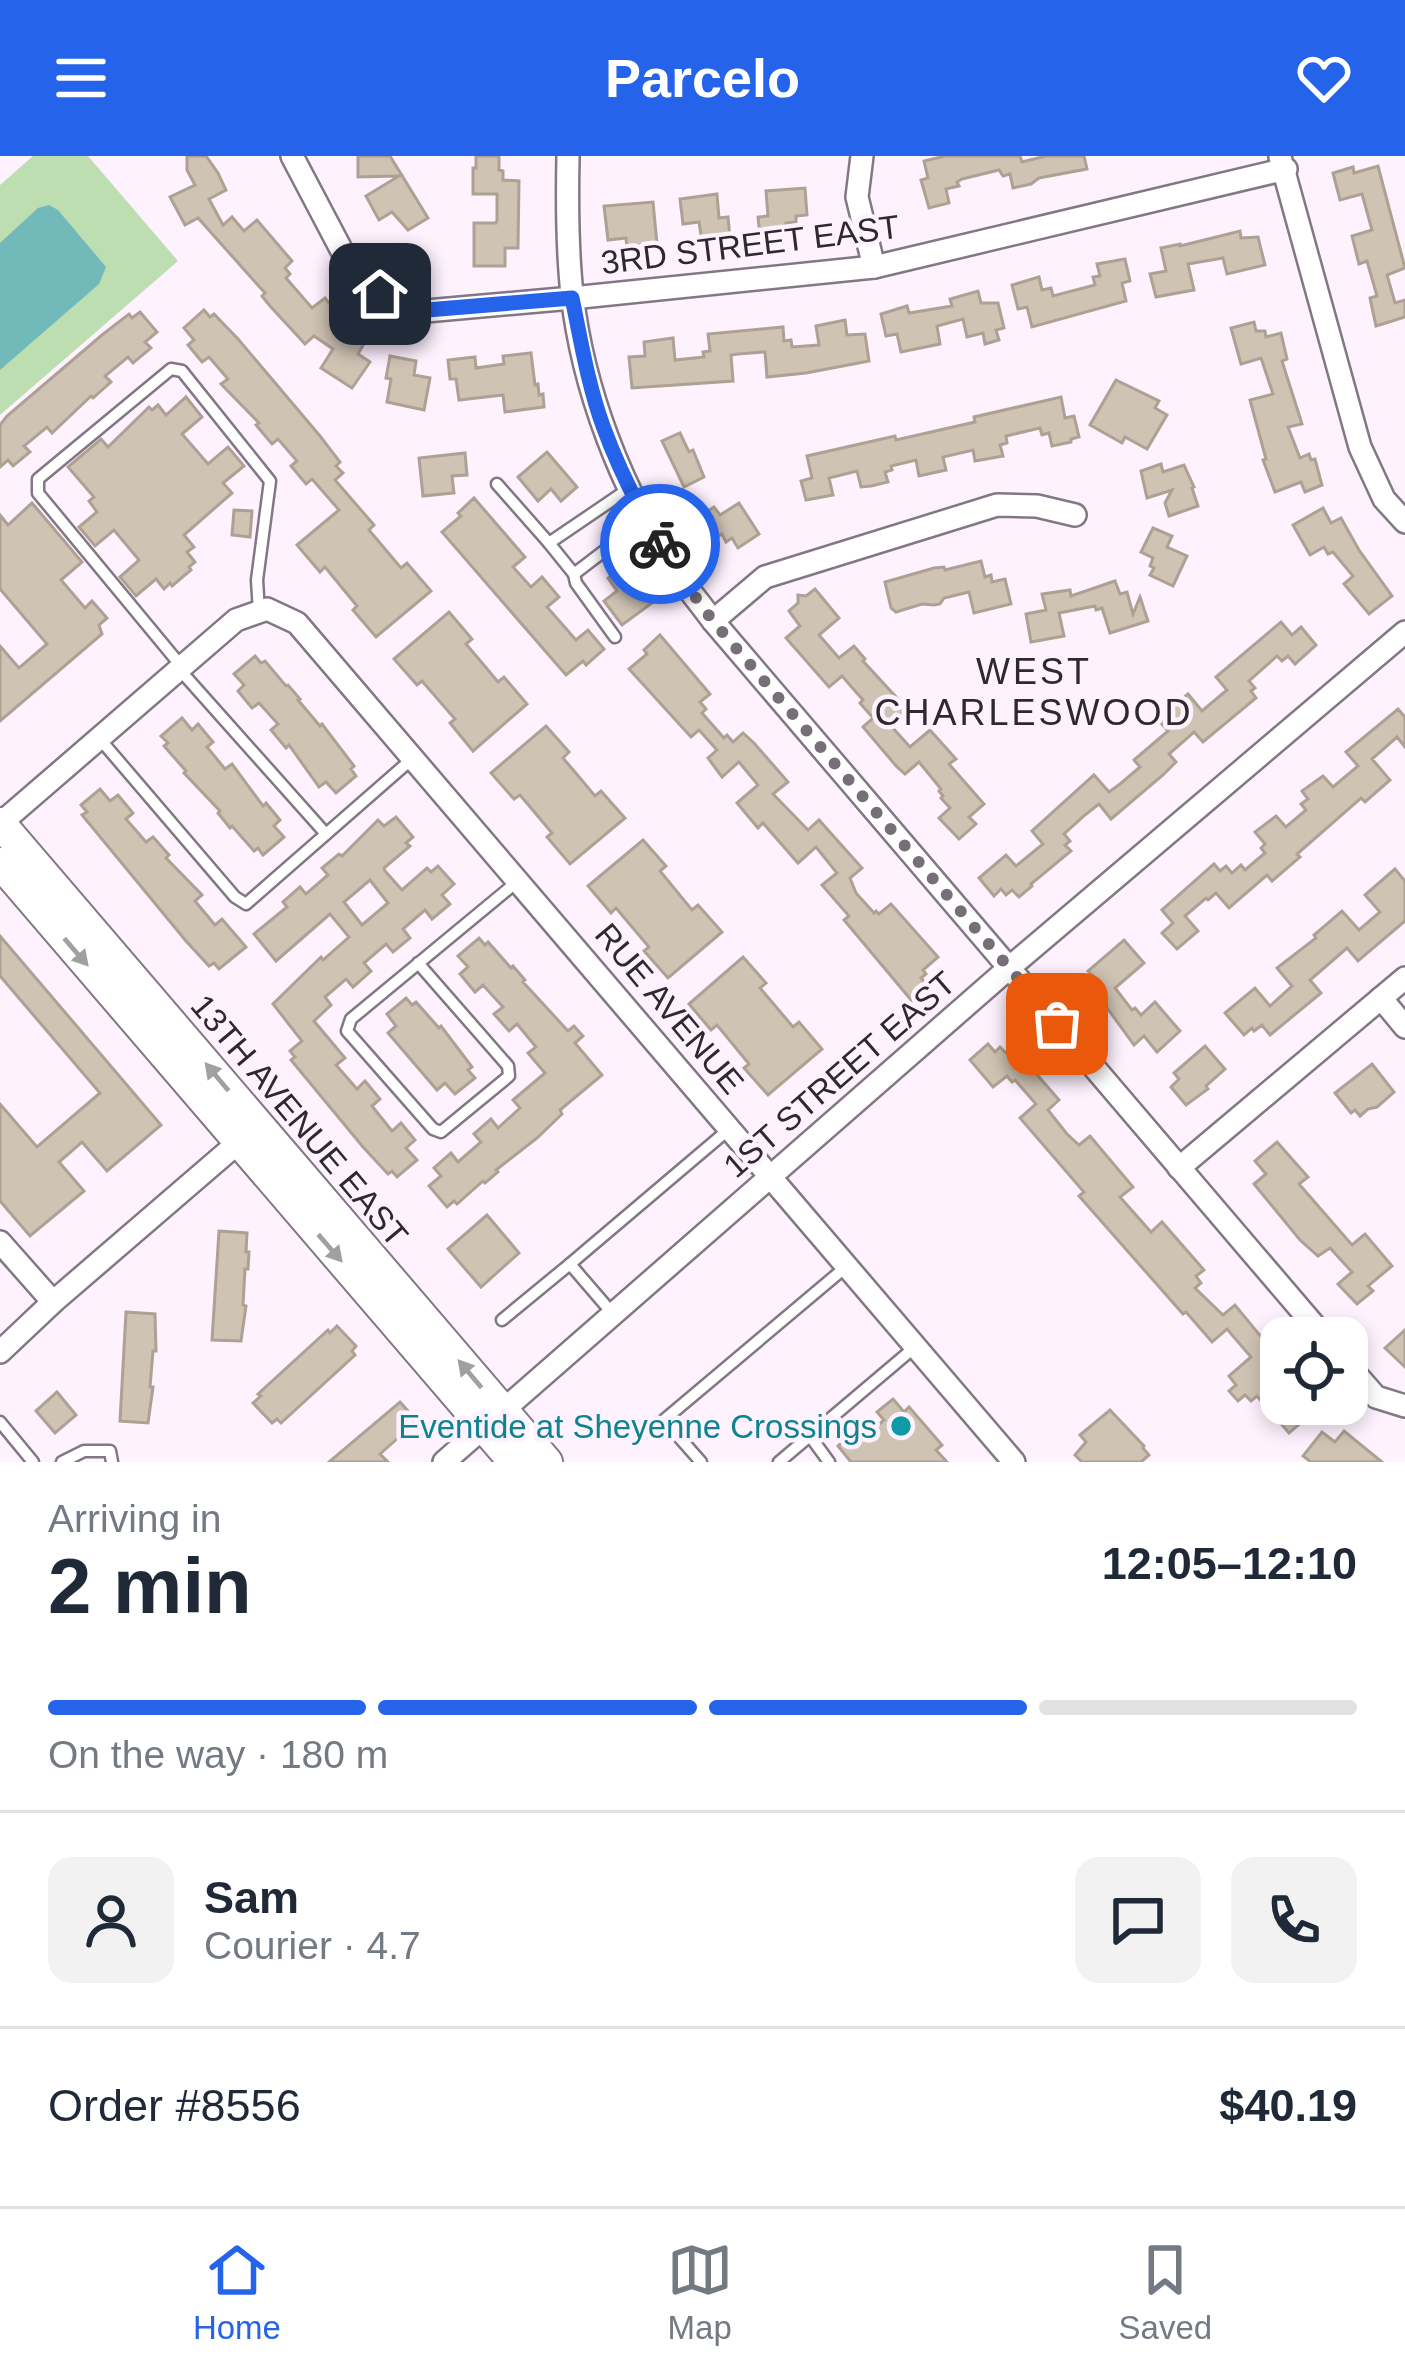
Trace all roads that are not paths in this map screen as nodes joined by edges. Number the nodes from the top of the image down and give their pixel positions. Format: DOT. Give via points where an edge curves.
graph roads {
  1 [pos="292,156"];
  2 [pos="568,156"];
  3 [pos="862,156"];
  4 [pos="1283,163"];
  5 [pos="874,267"];
  6 [pos="572,298"];
  7 [pos="497,484"];
  8 [pos="629,488"];
  9 [pos="1075,514"];
  10 [pos="1405,522"];
  11 [pos="648,524"];
  12 [pos="549,543"];
  13 [pos="574,574"];
  14 [pos="263,611"];
  15 [pos="713,621"];
  16 [pos="1405,632"];
  17 [pos="615,637"];
  18 [pos="180,668"];
  19 [pos="99,738"];
  20 [pos="413,758"];
  21 [pos="0,824"];
  22 [pos="326,834"];
  23 [pos="0,863"];
  24 [pos="518,881"];
  25 [pos="418,964"];
  26 [pos="1009,968"];
  27 [pos="1405,978"];
  28 [pos="1381,998"];
  29 [pos="1405,1027"];
  30 [pos="730,1129"];
  31 [pos="249,1134"];
  32 [pos="1179,1168"];
  33 [pos="771,1178"];
  34 [pos="0,1242"];
  35 [pos="570,1264"];
  36 [pos="847,1266"];
  37 [pos="53,1302"];
  38 [pos="613,1314"];
  39 [pos="1307,1317"];
  40 [pos="502,1320"];
  41 [pos="915,1347"];
  42 [pos="0,1352"];
  43 [pos="1368,1387"];
  44 [pos="1402,1406"];
  45 [pos="492,1419"];
  46 [pos="0,1422"];
  47 [pos="810,1436"];
  48 [pos="33,1462"];
  49 [pos="62,1462"];
  50 [pos="112,1462"];
  51 [pos="444,1462"];
  52 [pos="514,1462"];
  53 [pos="547,1462"];
  54 [pos="701,1462"];
  55 [pos="779,1462"];
  56 [pos="829,1462"];
  57 [pos="1014,1462"];
  1 -- 6 [label="street, 3RD STREET EAST" via="342,251 380,294 415,311"];
  2 -- 6 [label="street"];
  3 -- 5 [label="street" via="857,197"];
  4 -- 5 [label="street, 3RD STREET EAST"];
  4 -- 10 [label="street" via="1360,447 1384,499"];
  5 -- 6 [label="street, 3RD STREET EAST"];
  6 -- 8 [label="street" via="590,384"];
  7 -- 12 [label="lane"];
  8 -- 11 [label="street"];
  8 -- 12 [label="lane"];
  9 -- 15 [label="street" via="998,505 765,577"];
  11 -- 13 [label="lane"];
  11 -- 15 [label="street"];
  12 -- 13 [label="lane"];
  13 -- 17 [label="lane"];
  14 -- 18 [label="street" via="236,620"];
  14 -- 18 [label="lane" via="257,580 270,481 182,371 171,369 38,479 38,493"];
  14 -- 20 [label="street, RUE AVENUE" via="297,623"];
  15 -- 26 [label="street"];
  16 -- 26 [label="street, 1ST STREET EAST"];
  18 -- 19 [label="street"];
  18 -- 22 [label="lane"];
  19 -- 21 [label="street"];
  19 -- 22 [label="lane" via="246,904"];
  20 -- 22 [label="lane"];
  20 -- 24 [label="street, RUE AVENUE"];
  31 -- 21 [label="main road, 13TH AVENUE EAST, one-way"];
  23 -- 31 [label="main road, 13TH AVENUE EAST, one-way"];
  24 -- 25 [label="lane"];
  24 -- 30 [label="street, RUE AVENUE"];
  25 -- 25 [label="lane" via="347,1031 441,1132 509,1076 508,1066"];
  26 -- 32 [label="street"];
  26 -- 33 [label="street, 1ST STREET EAST"];
  27 -- 28 [label="street"];
  28 -- 29 [label="street"];
  28 -- 32 [label="street"];
  30 -- 33 [label="street, RUE AVENUE"];
  30 -- 35 [label="lane"];
  31 -- 37 [label="street"];
  31 -- 45 [label="main road, 13TH AVENUE EAST"];
  32 -- 39 [label="street"];
  33 -- 36 [label="street, RUE AVENUE"];
  33 -- 38 [label="street, 1ST STREET EAST"];
  34 -- 37 [label="street"];
  35 -- 38 [label="lane"];
  35 -- 40 [label="lane"];
  36 -- 41 [label="street, RUE AVENUE"];
  36 -- 54 [label="lane" via="664,1420"];
  37 -- 42 [label="street"];
  38 -- 45 [label="street, 1ST STREET EAST"];
  41 -- 47 [label="lane"];
  41 -- 57 [label="street, RUE AVENUE"];
  43 -- 44 [label="street"];
  45 -- 51 [label="street, 1ST STREET EAST"];
  45 -- 52 [label="main road"];
  45 -- 53 [label="main road, 13TH AVENUE EAST"];
  46 -- 48 [label="lane"];
  47 -- 55 [label="lane"];
  47 -- 56 [label="lane"];
  49 -- 50 [label="lane" via="110,1451"];
}
